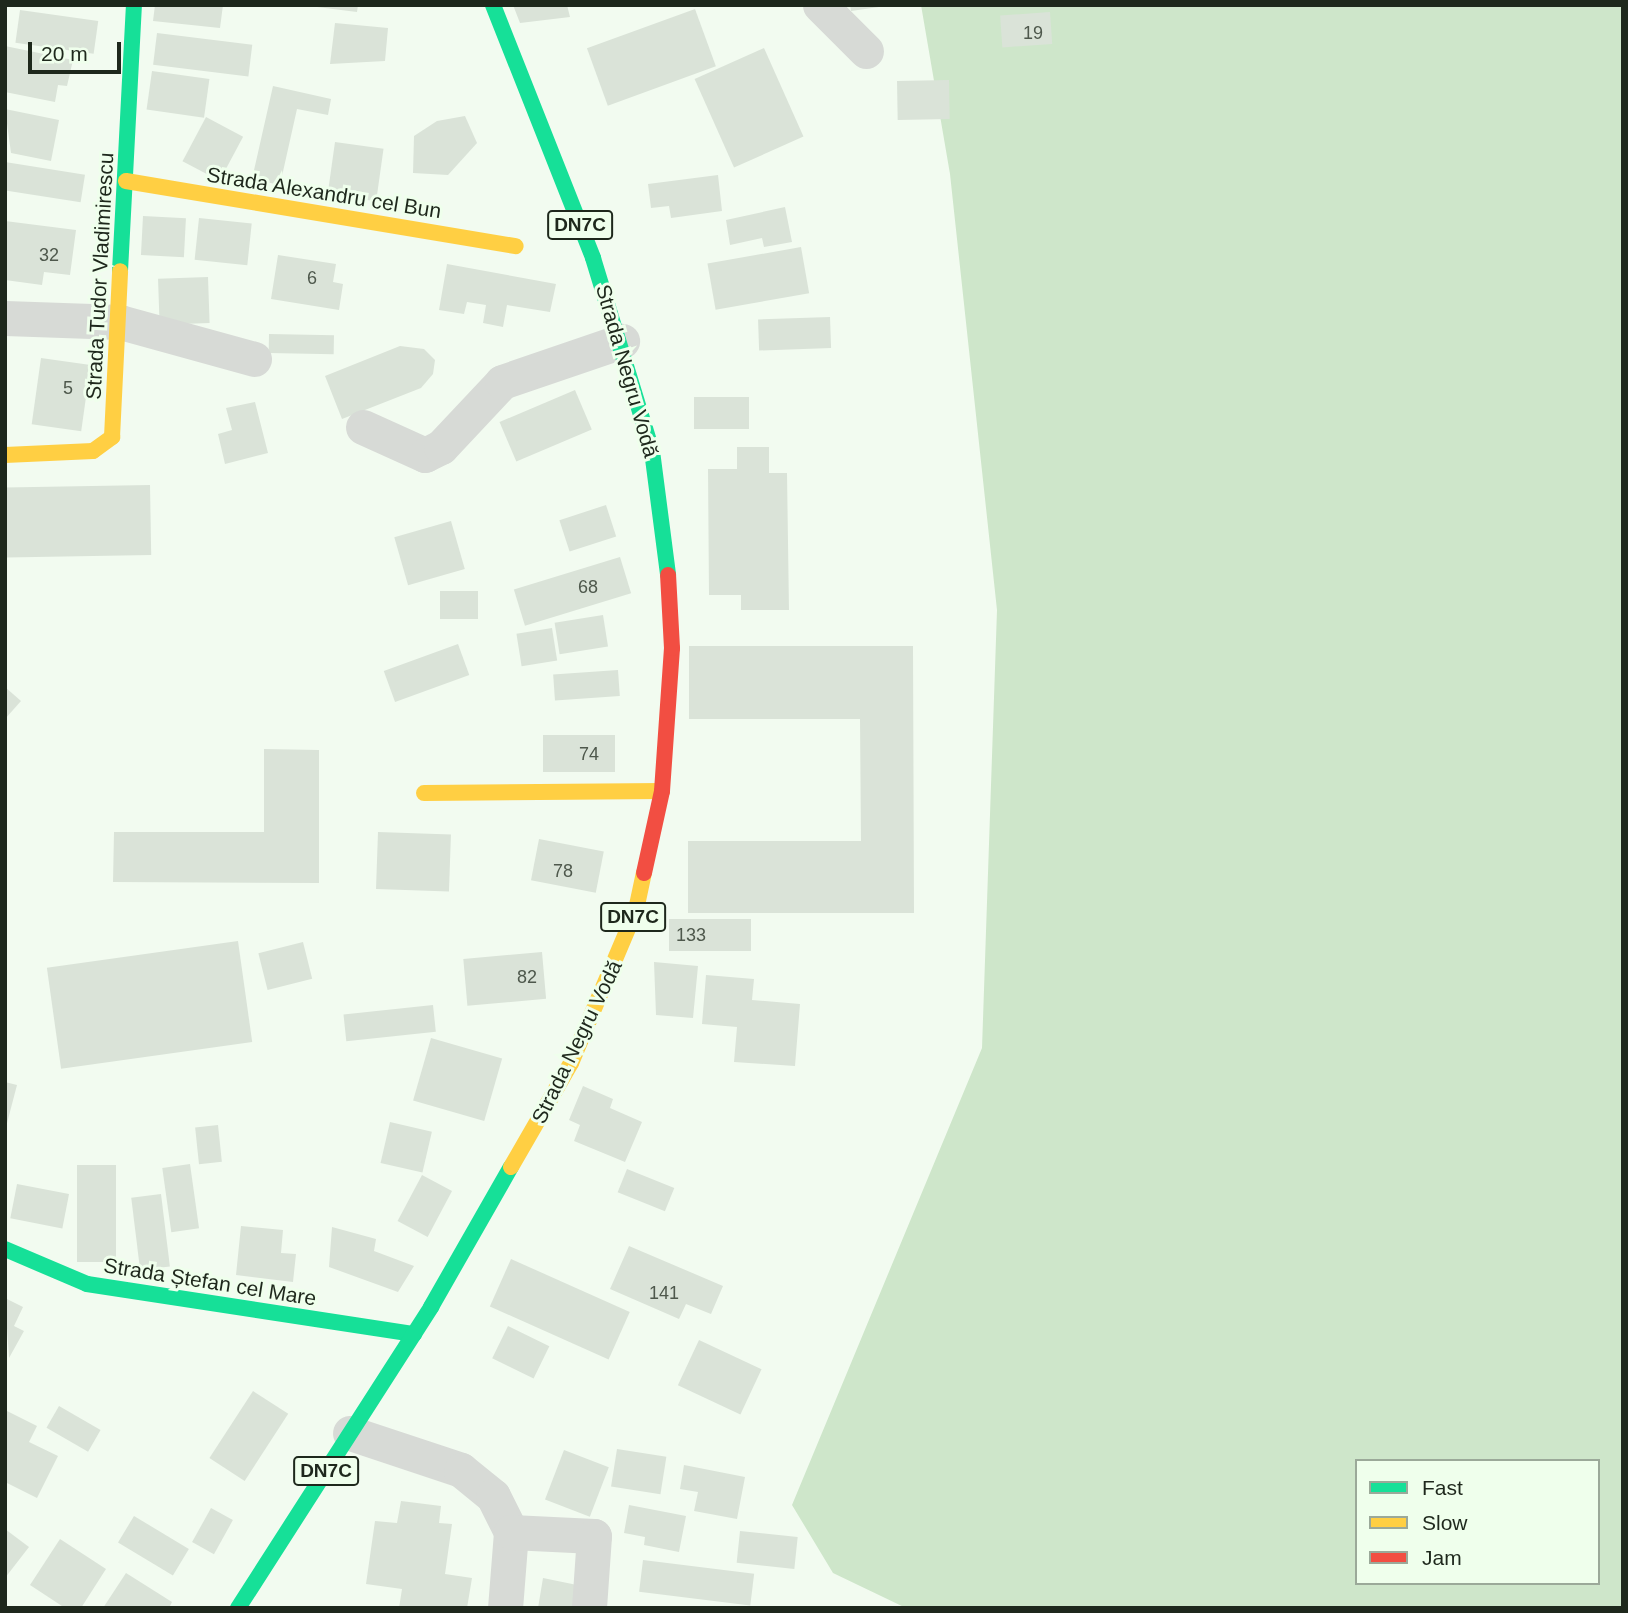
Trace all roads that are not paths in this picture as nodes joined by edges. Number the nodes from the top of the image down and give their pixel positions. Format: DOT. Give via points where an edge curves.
graph roads {
  1 [pos="134,5"];
  2 [pos="493,5"];
  3 [pos="820,5"];
  4 [pos="866,51"];
  5 [pos="126,181"];
  6 [pos="516,246"];
  7 [pos="5,318"];
  8 [pos="120,322"];
  9 [pos="622,341"];
  10 [pos="254,359"];
  11 [pos="363,427"];
  12 [pos="5,455"];
  13 [pos="662,791"];
  14 [pos="424,793"];
  15 [pos="5,1249"];
  16 [pos="414,1334"];
  17 [pos="350,1433"];
  18 [pos="512,1532"];
  19 [pos="238,1608"];
  20 [pos="505,1608"];
  21 [pos="589,1608"];
  1 -- 5 [label="main road, Strada Tudor Vladimirescu"];
  2 -- 9 [label="main road, Strada Negru Vodă / DN7C"];
  3 -- 4 [label="street"];
  5 -- 6 [label="main road, Strada Alexandru cel Bun"];
  5 -- 8 [label="main road, Strada Tudor Vladimirescu"];
  7 -- 8 [label="street"];
  8 -- 10 [label="street"];
  8 -- 12 [label="main road, Strada Tudor Vladimirescu" via="109,443 93,451"];
  9 -- 11 [label="street" via="502,382 441,447 425,455"];
  9 -- 13 [label="main road, Strada Negru Vodă / DN7C" via="665,524 672,648"];
  13 -- 14 [label="main road"];
  13 -- 16 [label="main road, Strada Negru Vodă / DN7C" via="636,909 598,1009 549,1105"];
  15 -- 16 [label="main road, Strada Ștefan cel Mare" via="87,1284"];
  16 -- 17 [label="main road, Strada Negru Vodă / DN7C"];
  17 -- 18 [label="street" via="461,1470 493,1496"];
  17 -- 19 [label="main road, Strada Negru Vodă / DN7C"];
  18 -- 20 [label="street"];
  18 -- 21 [label="street" via="594,1536"];
}
